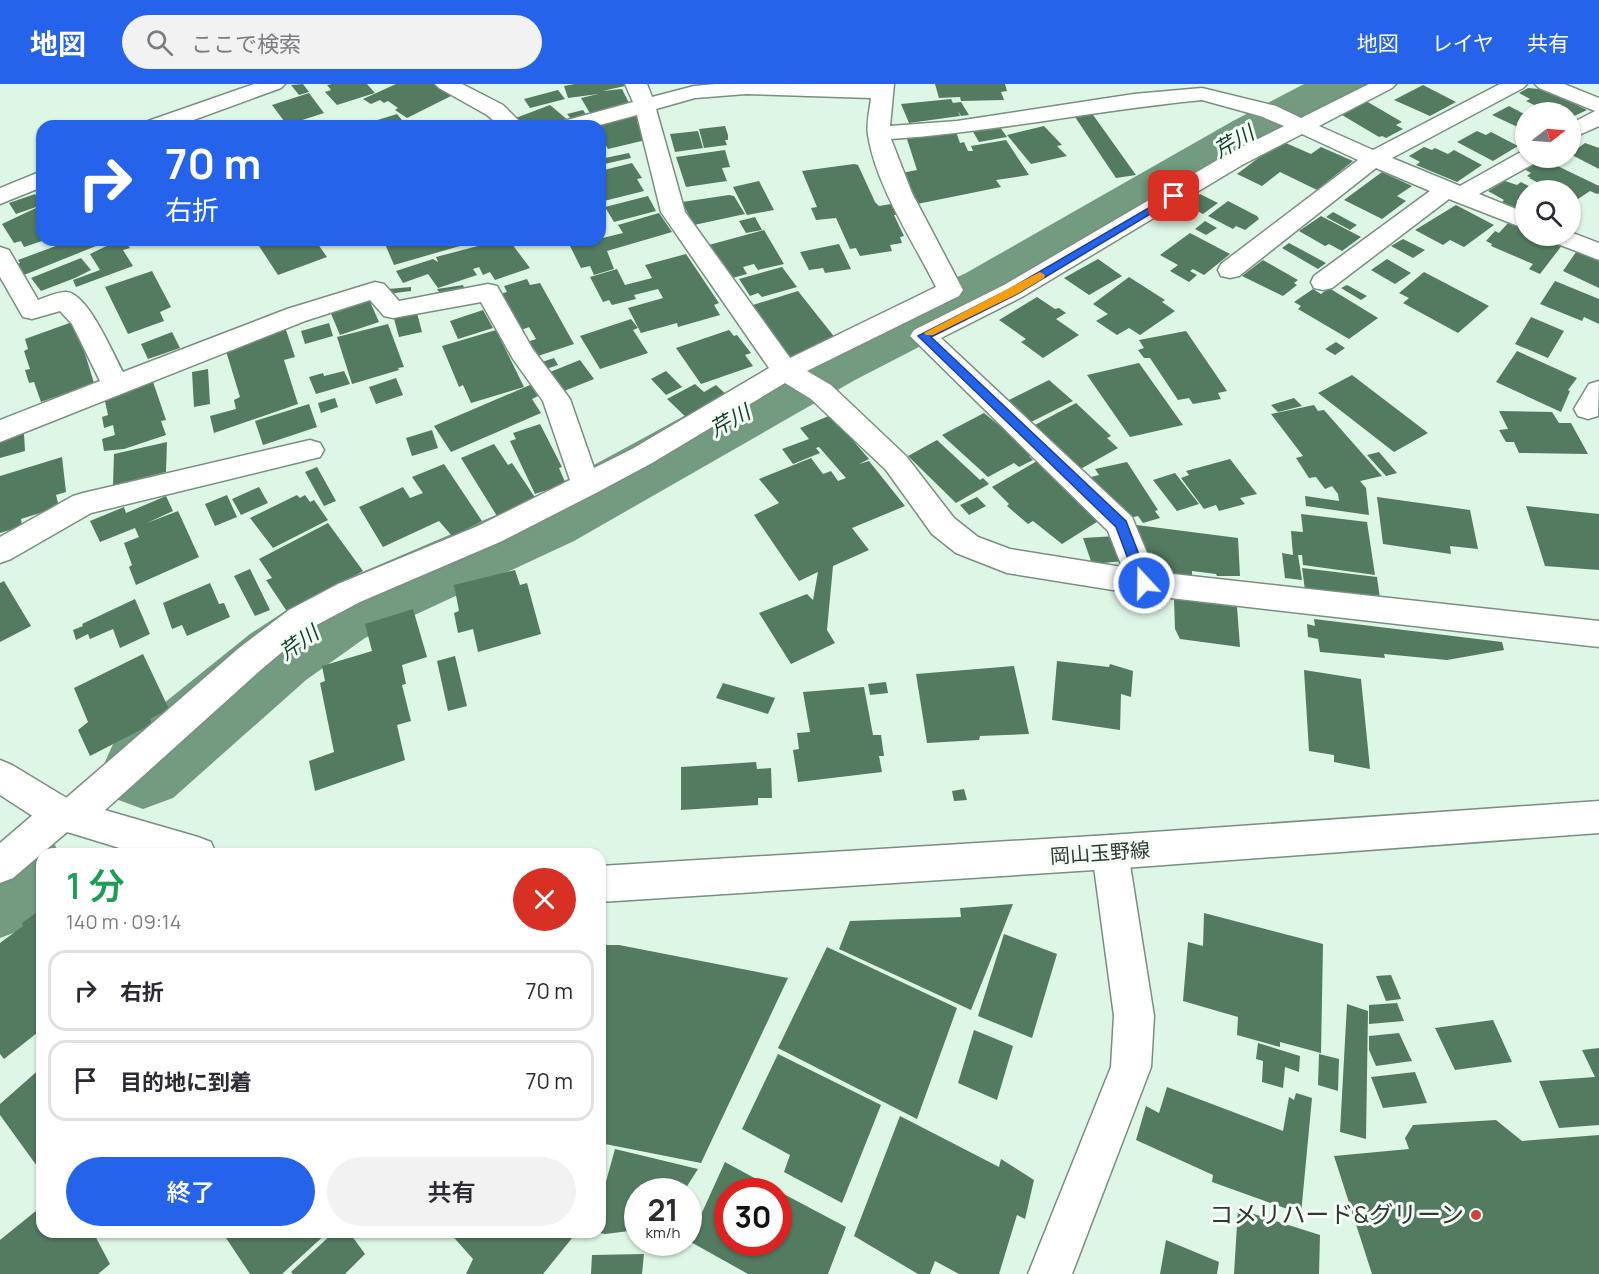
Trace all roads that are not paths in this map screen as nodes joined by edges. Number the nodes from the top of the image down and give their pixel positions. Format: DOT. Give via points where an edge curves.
graph roads {
  1 [pos="274,84"];
  2 [pos="446,84"];
  3 [pos="636,84"];
  4 [pos="1385,84"];
  5 [pos="1516,84"];
  6 [pos="1546,84"];
  7 [pos="883,88"];
  8 [pos="1599,106"];
  9 [pos="646,107"];
  10 [pos="1599,117"];
  11 [pos="173,120"];
  12 [pos="506,120"];
  13 [pos="595,120"];
  14 [pos="1301,126"];
  15 [pos="1581,127"];
  16 [pos="878,133"];
  17 [pos="1374,159"];
  18 [pos="1515,164"];
  19 [pos="36,181"];
  20 [pos="1453,193"];
  21 [pos="0,197"];
  22 [pos="1515,218"];
  23 [pos="1581,245"];
  24 [pos="1599,252"];
  25 [pos="0,255"];
  26 [pos="1230,270"];
  27 [pos="1323,282"];
  28 [pos="907,331"];
  29 [pos="785,371"];
  30 [pos="116,385"];
  31 [pos="0,432"];
  32 [pos="310,450"];
  33 [pos="586,485"];
  34 [pos="0,551"];
  35 [pos="1144,583"];
  36 [pos="1599,634"];
  37 [pos="0,776"];
  38 [pos="66,815"];
  39 [pos="1599,817"];
  40 [pos="178,848"];
  41 [pos="1110,852"];
  42 [pos="0,866"];
  43 [pos="606,884"];
  44 [pos="1050,1274"];
  1 -- 11 [label="street"];
  2 -- 12 [label="street"];
  3 -- 9 [label="street"];
  4 -- 14 [label="street"];
  5 -- 17 [label="street"];
  6 -- 8 [label="street"];
  7 -- 9 [label="street" via="694,92"];
  7 -- 16 [label="street"];
  9 -- 13 [label="street"];
  9 -- 29 [label="street" via="673,212"];
  10 -- 15 [label="street"];
  14 -- 16 [label="street" via="1268,111 1202,94 1134,100 957,128"];
  14 -- 17 [label="street"];
  14 -- 28 [label="street" via="1234,160 1013,291"];
  16 -- 28 [label="street" via="899,190 950,290"];
  17 -- 20 [label="street"];
  17 -- 26 [label="street"];
  18 -- 20 [label="street"];
  19 -- 21 [label="street"];
  20 -- 22 [label="street"];
  20 -- 27 [label="street"];
  23 -- 24 [label="street"];
  25 -- 30 [label="street" via="32,311 65,300 83,320"];
  28 -- 29 [label="street"];
  28 -- 35 [label="street" via="1121,525"];
  29 -- 33 [label="street"];
  29 -- 35 [label="street" via="821,392 896,463 943,526 967,545 1007,561"];
  30 -- 31 [label="street"];
  30 -- 33 [label="street" via="296,315 375,290 393,310 488,292 522,353 556,399"];
  32 -- 34 [label="street" via="83,504"];
  33 -- 38 [label="street" via="489,534 349,593 300,619"];
  35 -- 36 [label="street"];
  37 -- 38 [label="street"];
  38 -- 40 [label="street"];
  38 -- 42 [label="street"];
  39 -- 41 [label="street, 岡山玉野線"];
  41 -- 43 [label="street, 岡山玉野線"];
  41 -- 44 [label="street" via="1134,1016 1131,1067"];
}
